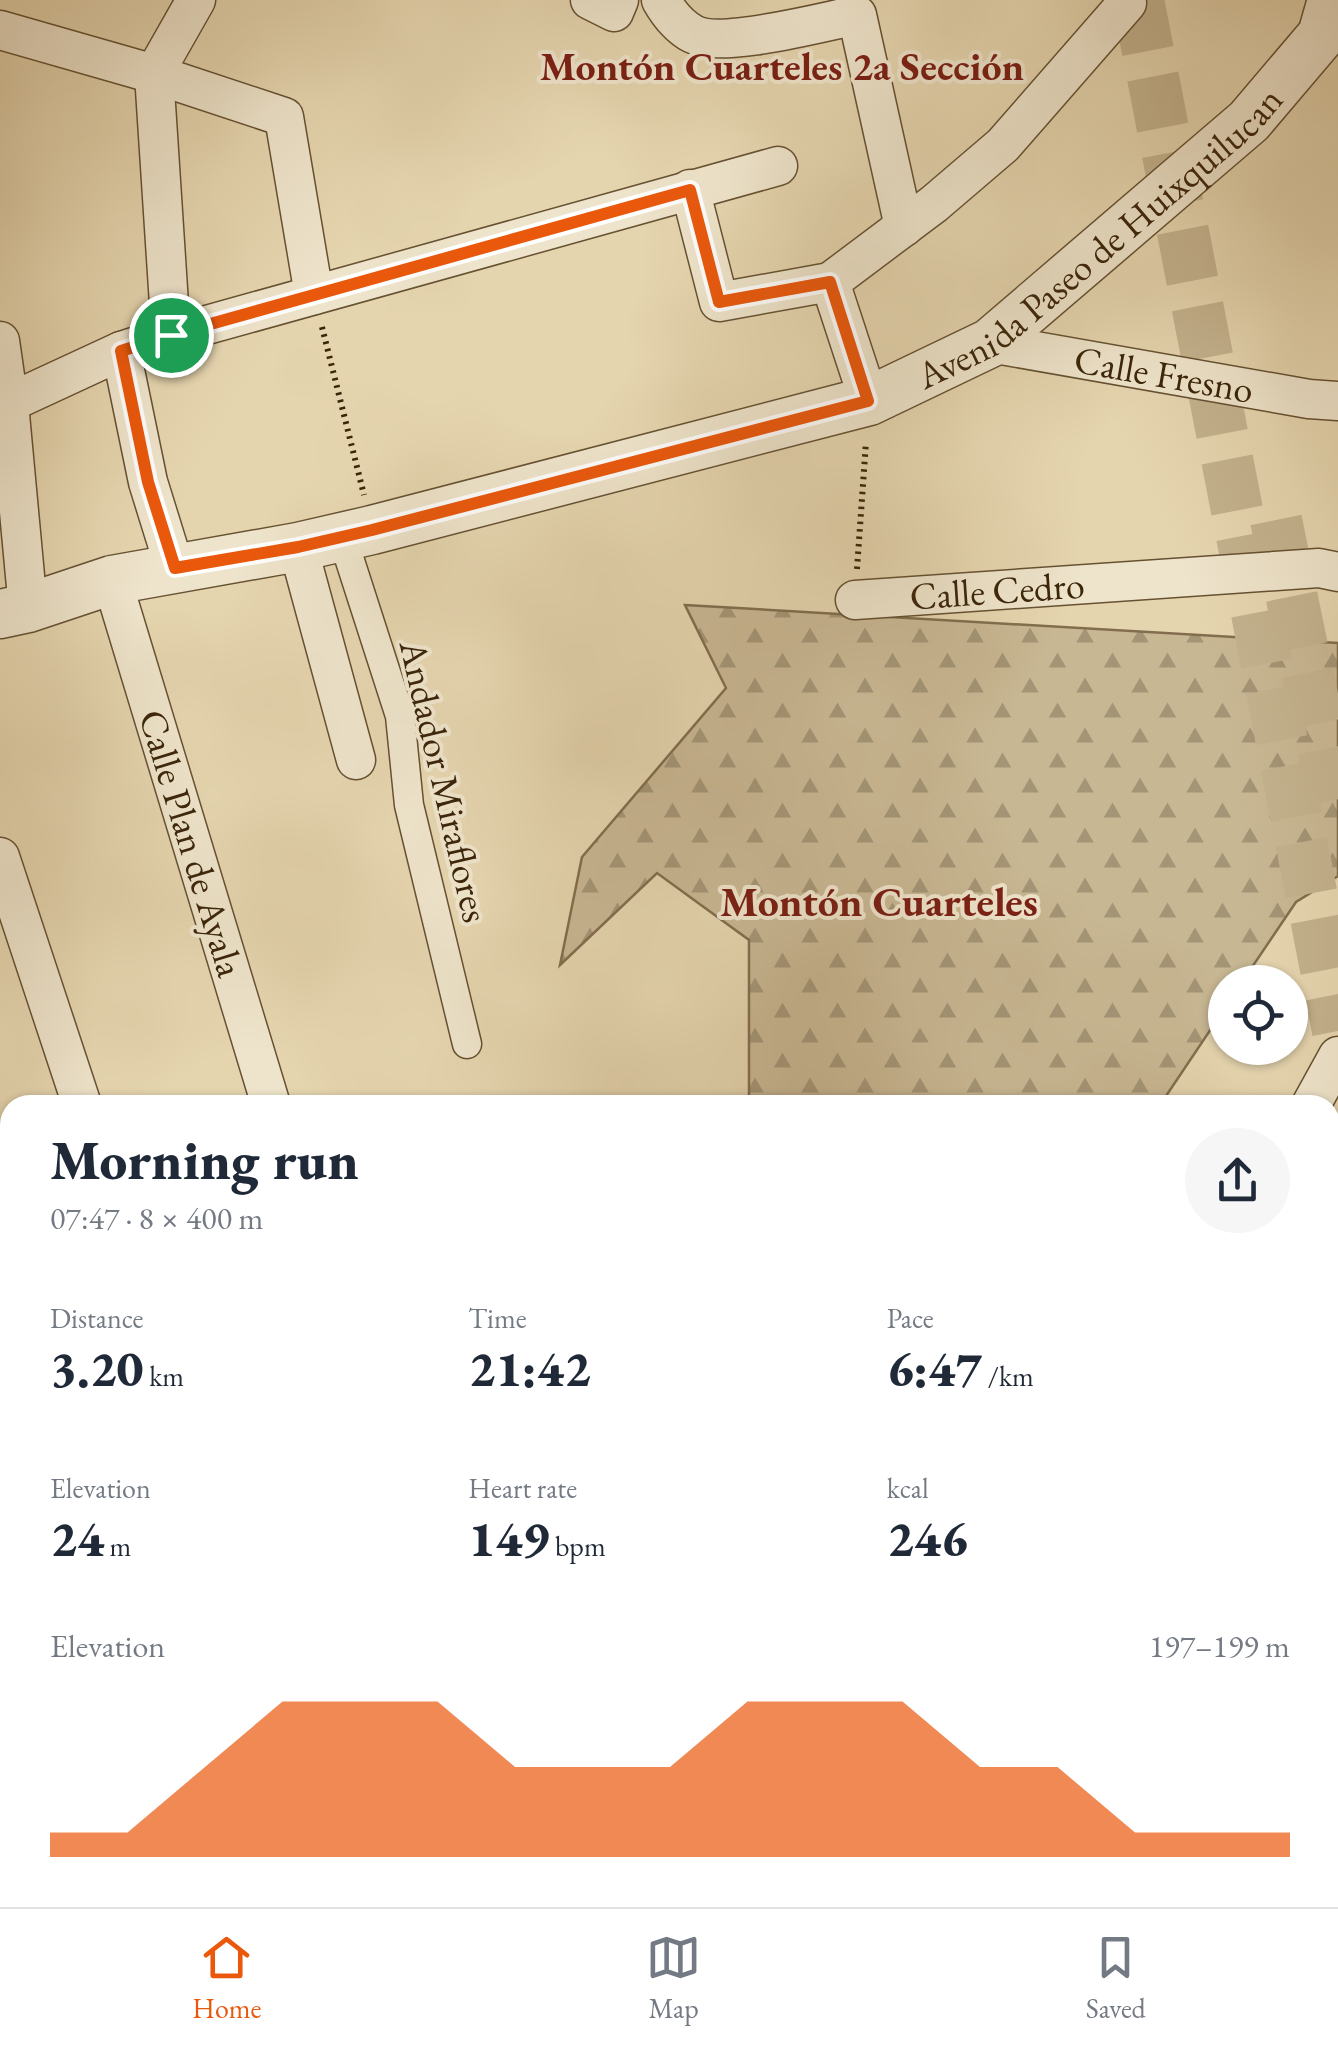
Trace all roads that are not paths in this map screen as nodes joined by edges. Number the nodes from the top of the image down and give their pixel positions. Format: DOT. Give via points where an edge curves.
graph roads {
  1 [pos="196,0"];
  2 [pos="662,0"];
  3 [pos="1332,0"];
  4 [pos="1125,1"];
  5 [pos="0,30"];
  6 [pos="154,74"];
  7 [pos="778,166"];
  8 [pos="690,190"];
  9 [pos="904,227"];
  10 [pos="830,282"];
  11 [pos="314,295"];
  12 [pos="171,335"];
  13 [pos="0,341"];
  14 [pos="990,344"];
  15 [pos="121,351"];
  16 [pos="868,401"];
  17 [pos="1338,401"];
  18 [pos="4,405"];
  19 [pos="337,538"];
  20 [pos="175,568"];
  21 [pos="1338,572"];
  22 [pos="112,580"];
  23 [pos="854,600"];
  24 [pos="14,611"];
  25 [pos="356,760"];
  26 [pos="0,857"];
  27 [pos="467,1044"];
  28 [pos="1338,1056"];
  29 [pos="79,1095"];
  30 [pos="268,1095"];
  31 [pos="1317,1095"];
  1 -- 6 [label="street"];
  2 -- 9 [label="street" via="671,17 696,36 727,40 857,15"];
  3 -- 14 [label="street, Avenida Paseo de Huixquilucan" via="1322,35 1249,121"];
  4 -- 9 [label="street" via="1002,146"];
  5 -- 6 [label="street"];
  6 -- 11 [label="street" via="284,117"];
  6 -- 12 [label="street"];
  7 -- 8 [label="street"];
  8 -- 10 [label="street" via="719,302"];
  8 -- 11 [label="street"];
  9 -- 10 [label="street"];
  10 -- 16 [label="street"];
  11 -- 12 [label="street"];
  12 -- 15 [label="street"];
  13 -- 18 [label="street"];
  14 -- 16 [label="street, Avenida Paseo de Huixquilucan"];
  14 -- 17 [label="street, Calle Fresno"];
  15 -- 18 [label="street"];
  15 -- 20 [label="street" via="148,482"];
  16 -- 19 [label="street, Avenida Paseo de Huixquilucan"];
  18 -- 24 [label="street"];
  19 -- 20 [label="street, Avenida Paseo de Huixquilucan"];
  19 -- 25 [label="street"];
  19 -- 27 [label="street, Andador Miraflores" via="400,716 410,805"];
  20 -- 22 [label="street, Avenida Paseo de Huixquilucan"];
  21 -- 23 [label="street, Calle Cedro" via="1318,568"];
  22 -- 24 [label="street, Avenida Paseo de Huixquilucan"];
  22 -- 30 [label="street, Calle Plan de Ayala"];
  26 -- 29 [label="street"];
  28 -- 31 [label="street"];
}
